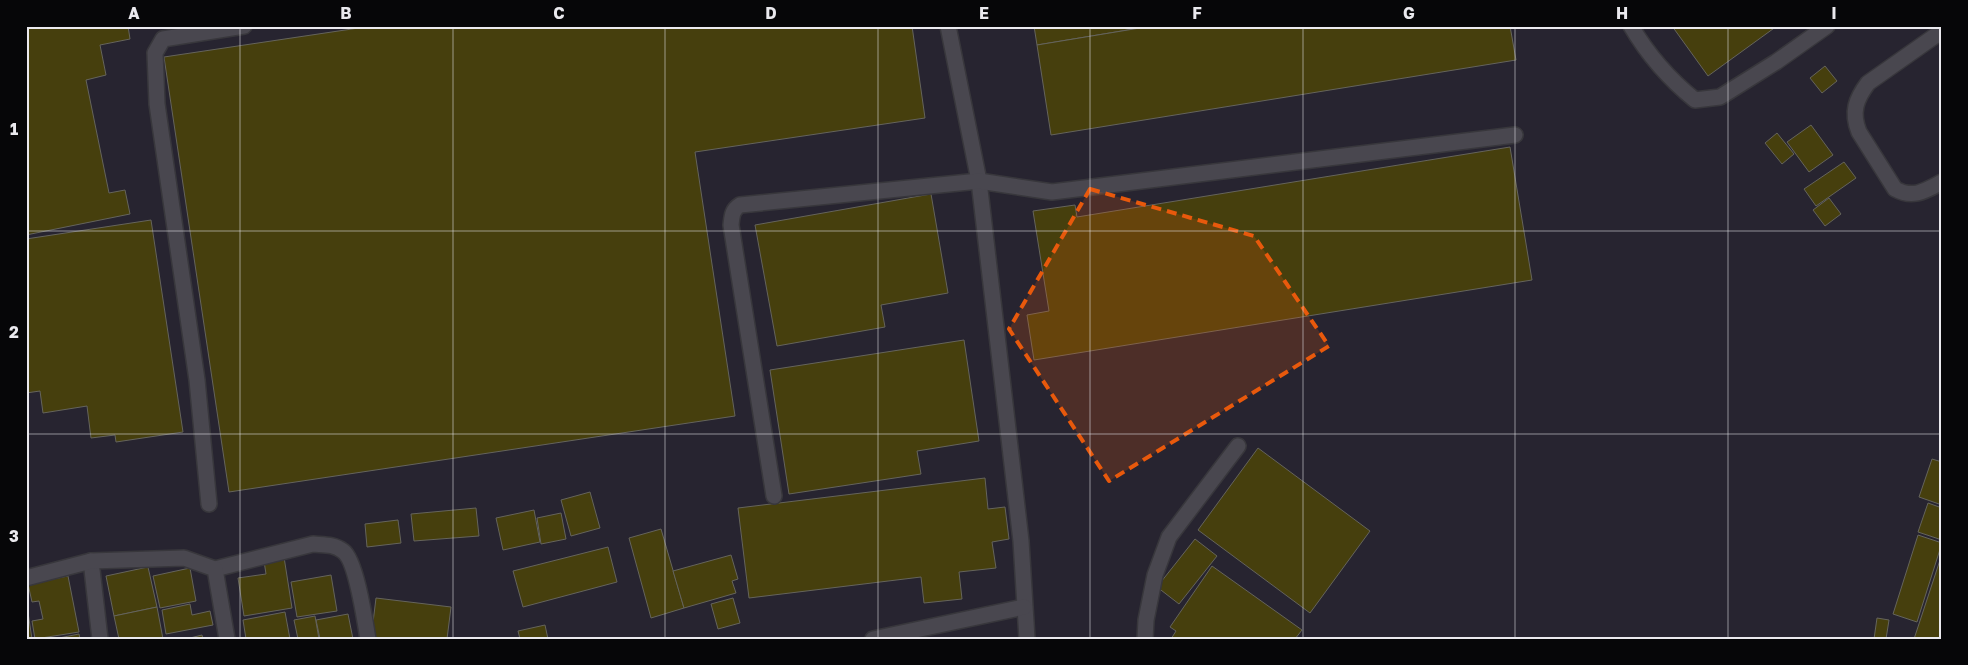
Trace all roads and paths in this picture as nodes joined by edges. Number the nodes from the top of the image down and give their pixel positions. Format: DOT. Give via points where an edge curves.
graph roads {
  1 [pos="244,26"];
  2 [pos="948,26"];
  3 [pos="1631,26"];
  4 [pos="1827,26"];
  5 [pos="1942,31"];
  6 [pos="1516,135"];
  7 [pos="979,181"];
  8 [pos="1942,182"];
  9 [pos="1238,446"];
  10 [pos="774,496"];
  11 [pos="209,504"];
  12 [pos="91,561"];
  13 [pos="216,568"];
  14 [pos="26,578"];
  15 [pos="1024,608"];
  16 [pos="100,639"];
  17 [pos="227,639"];
  18 [pos="368,639"];
  19 [pos="873,639"];
  20 [pos="1027,639"];
  21 [pos="1145,639"];
  1 -- 11 [label="lane" via="163,39 155,53 157,104 197,380"];
  2 -- 7 [label="lane"];
  3 -- 4 [label="lane" via="1673,82 1695,100 1720,97"];
  5 -- 8 [label="lane" via="1868,83 1859,94 1854,112 1859,132 1894,189 1902,194 1917,194"];
  6 -- 7 [label="lane" via="1052,192"];
  7 -- 10 [label="lane" via="747,204 735,208 731,225"];
  7 -- 15 [label="lane" via="1021,541"];
  9 -- 21 [label="lane" via="1169,537 1155,575"];
  12 -- 13 [label="lane" via="184,558"];
  12 -- 14 [label="lane"];
  12 -- 16 [label="lane"];
  13 -- 17 [label="lane"];
  13 -- 18 [label="lane" via="313,544 330,545 344,551 353,565"];
  15 -- 19 [label="lane"];
  15 -- 20 [label="lane"];
}
